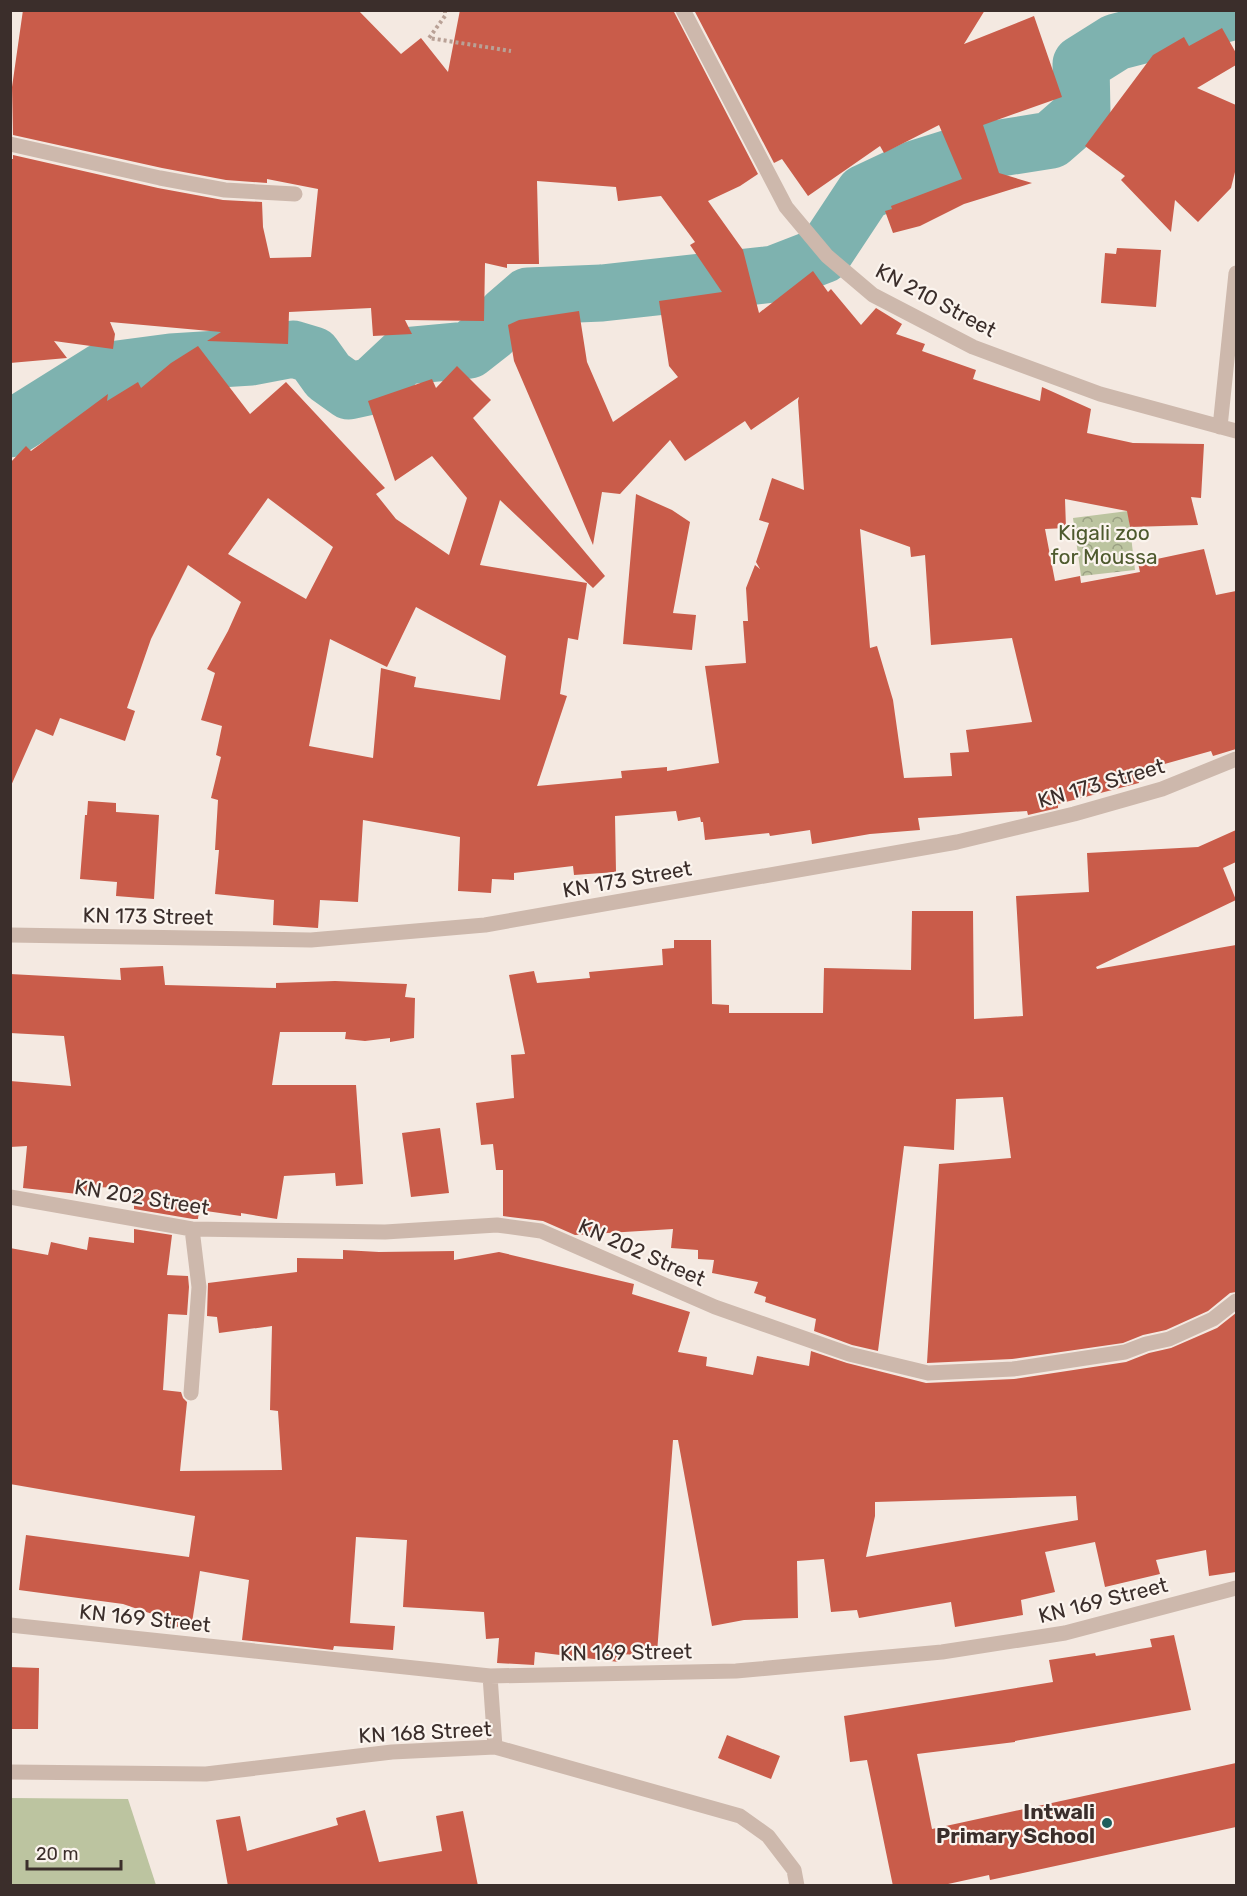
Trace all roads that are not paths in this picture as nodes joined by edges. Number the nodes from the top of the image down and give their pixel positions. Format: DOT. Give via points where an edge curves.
graph roads {
  1 [pos="683,10"];
  2 [pos="10,144"];
  3 [pos="295,194"];
  4 [pos="1236,273"];
  5 [pos="1220,427"];
  6 [pos="1236,431"];
  7 [pos="1236,759"];
  8 [pos="10,935"];
  9 [pos="10,1197"];
  10 [pos="192,1230"];
  11 [pos="1236,1301"];
  12 [pos="191,1393"];
  13 [pos="1236,1588"];
  14 [pos="10,1624"];
  15 [pos="490,1676"];
  16 [pos="495,1747"];
  17 [pos="10,1772"];
  18 [pos="797,1886"];
  1 -- 5 [label="street, KN 210 Street" via="786,207 827,256 873,295 973,347 1100,394"];
  2 -- 3 [label="street" via="225,190"];
  4 -- 5 [label="street"];
  5 -- 6 [label="street, KN 210 Street"];
  7 -- 8 [label="street, KN 173 Street" via="1162,789 957,843 485,925 311,940"];
  9 -- 10 [label="street, KN 202 Street"];
  10 -- 11 [label="street, KN 202 Street" via="385,1232 497,1225 541,1231 715,1307 849,1354 928,1373 1013,1369 1125,1352 1169,1339 1213,1319"];
  10 -- 12 [label="street" via="199,1287"];
  13 -- 15 [label="street, KN 169 Street" via="1065,1633 942,1652 736,1671"];
  14 -- 15 [label="street, KN 169 Street"];
  15 -- 16 [label="street"];
  16 -- 17 [label="street, KN 168 Street" via="392,1752 206,1774"];
  16 -- 18 [label="street, KN 168 Street" via="740,1816 768,1836 794,1870"];
}
